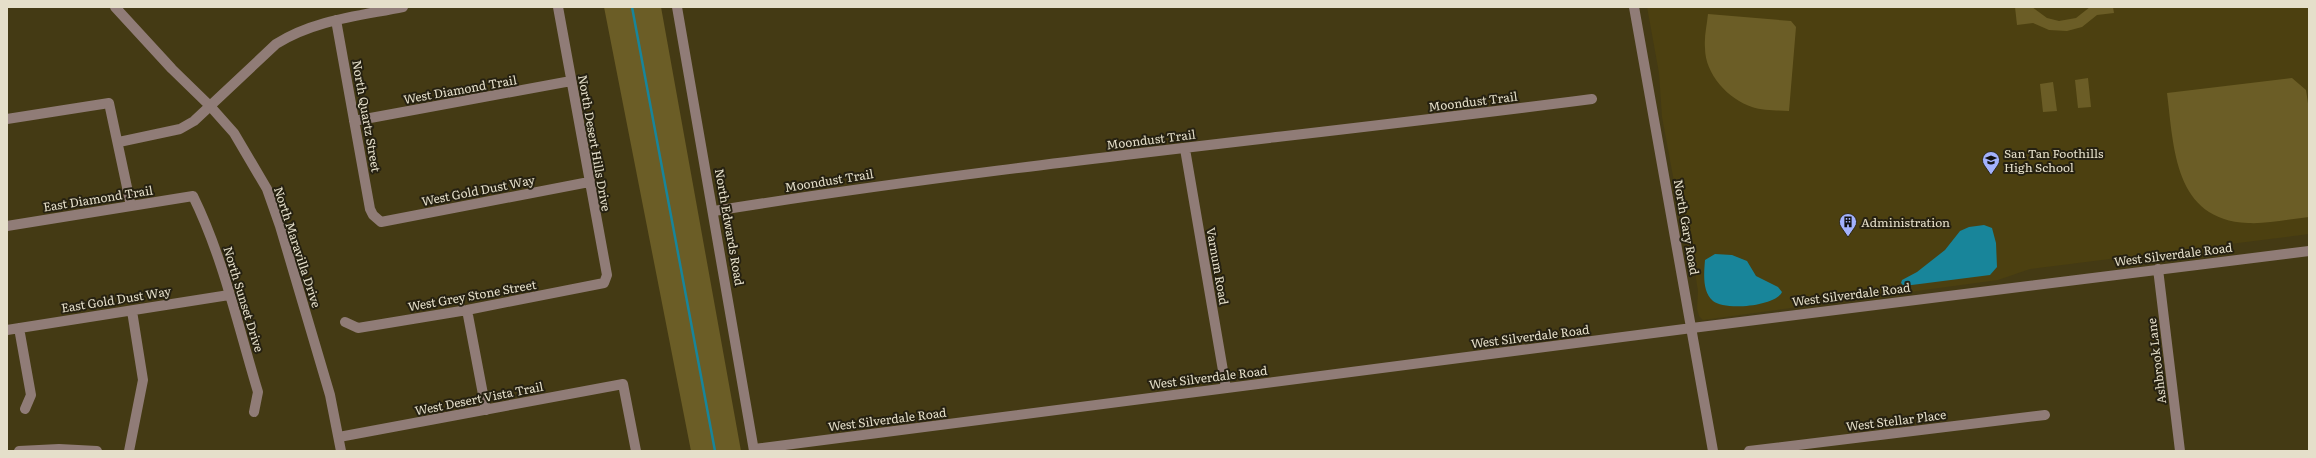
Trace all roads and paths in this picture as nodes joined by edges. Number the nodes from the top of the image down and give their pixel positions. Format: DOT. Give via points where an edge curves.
graph roads {
  1 [pos="115,7"];
  2 [pos="403,7"];
  3 [pos="558,7"];
  4 [pos="677,7"];
  5 [pos="1634,7"];
  6 [pos="336,20"];
  7 [pos="571,81"];
  8 [pos="1592,99"];
  9 [pos="210,106"];
  10 [pos="7,119"];
  11 [pos="354,122"];
  12 [pos="119,142"];
  13 [pos="1185,148"];
  14 [pos="589,182"];
  15 [pos="193,196"];
  16 [pos="131,206"];
  17 [pos="714,211"];
  18 [pos="373,215"];
  19 [pos="7,226"];
  20 [pos="2309,251"];
  21 [pos="2158,269"];
  22 [pos="604,283"];
  23 [pos="229,295"];
  24 [pos="467,310"];
  25 [pos="132,311"];
  26 [pos="345,322"];
  27 [pos="19,328"];
  28 [pos="1692,328"];
  29 [pos="7,330"];
  30 [pos="1226,388"];
  31 [pos="25,409"];
  32 [pos="486,410"];
  33 [pos="254,412"];
  34 [pos="2046,415"];
  35 [pos="339,438"];
  36 [pos="754,450"];
  37 [pos="20,451"];
  38 [pos="97,451"];
  39 [pos="129,451"];
  40 [pos="341,451"];
  41 [pos="636,451"];
  42 [pos="1713,451"];
  43 [pos="1749,451"];
  44 [pos="2180,451"];
  1 -- 9 [label="street, North Maravilla Drive"];
  2 -- 6 [label="street"];
  3 -- 7 [label="street, North Desert Hills Drive"];
  4 -- 17 [label="street, North Edwards Road"];
  5 -- 28 [label="street, North Gary Road"];
  6 -- 9 [label="street" via="315,24 276,44"];
  6 -- 11 [label="street, North Quartz Street"];
  7 -- 11 [label="street, West Diamond Trail"];
  7 -- 14 [label="street, North Desert Hills Drive"];
  8 -- 13 [label="street, Moondust Trail"];
  9 -- 12 [label="street" via="194,122 180,129"];
  9 -- 35 [label="street, North Maravilla Drive" via="234,133 250,158 274,207 330,395"];
  10 -- 12 [label="street" via="109,103"];
  11 -- 18 [label="street, North Quartz Street"];
  12 -- 16 [label="street"];
  13 -- 17 [label="street, Moondust Trail" via="841,190"];
  13 -- 30 [label="street, Varnum Road"];
  14 -- 18 [label="street, West Gold Dust Way" via="381,222"];
  14 -- 22 [label="street, North Desert Hills Drive" via="607,275"];
  15 -- 16 [label="street, East Diamond Trail"];
  15 -- 23 [label="street, North Sunset Drive" via="206,223"];
  16 -- 19 [label="street, East Diamond Trail"];
  17 -- 36 [label="street, North Edwards Road"];
  20 -- 21 [label="street, West Silverdale Road"];
  21 -- 28 [label="street, West Silverdale Road"];
  21 -- 44 [label="street, Ashbrook Lane"];
  22 -- 24 [label="street, West Grey Stone Street"];
  23 -- 25 [label="street, East Gold Dust Way"];
  23 -- 33 [label="street, North Sunset Drive" via="258,392"];
  24 -- 26 [label="street, West Grey Stone Street" via="358,328"];
  24 -- 32 [label="street"];
  25 -- 27 [label="street, East Gold Dust Way"];
  25 -- 39 [label="street" via="143,380"];
  27 -- 29 [label="street, East Gold Dust Way"];
  27 -- 31 [label="street" via="31,395"];
  28 -- 30 [label="street, West Silverdale Road"];
  28 -- 42 [label="street, North Gary Road"];
  30 -- 36 [label="street, West Silverdale Road"];
  32 -- 35 [label="street, West Desert Vista Trail"];
  32 -- 41 [label="street, West Desert Vista Trail" via="623,384"];
  34 -- 43 [label="street, West Stellar Place"];
  35 -- 40 [label="street, North Maravilla Drive"];
  37 -- 38 [label="street"];
}
